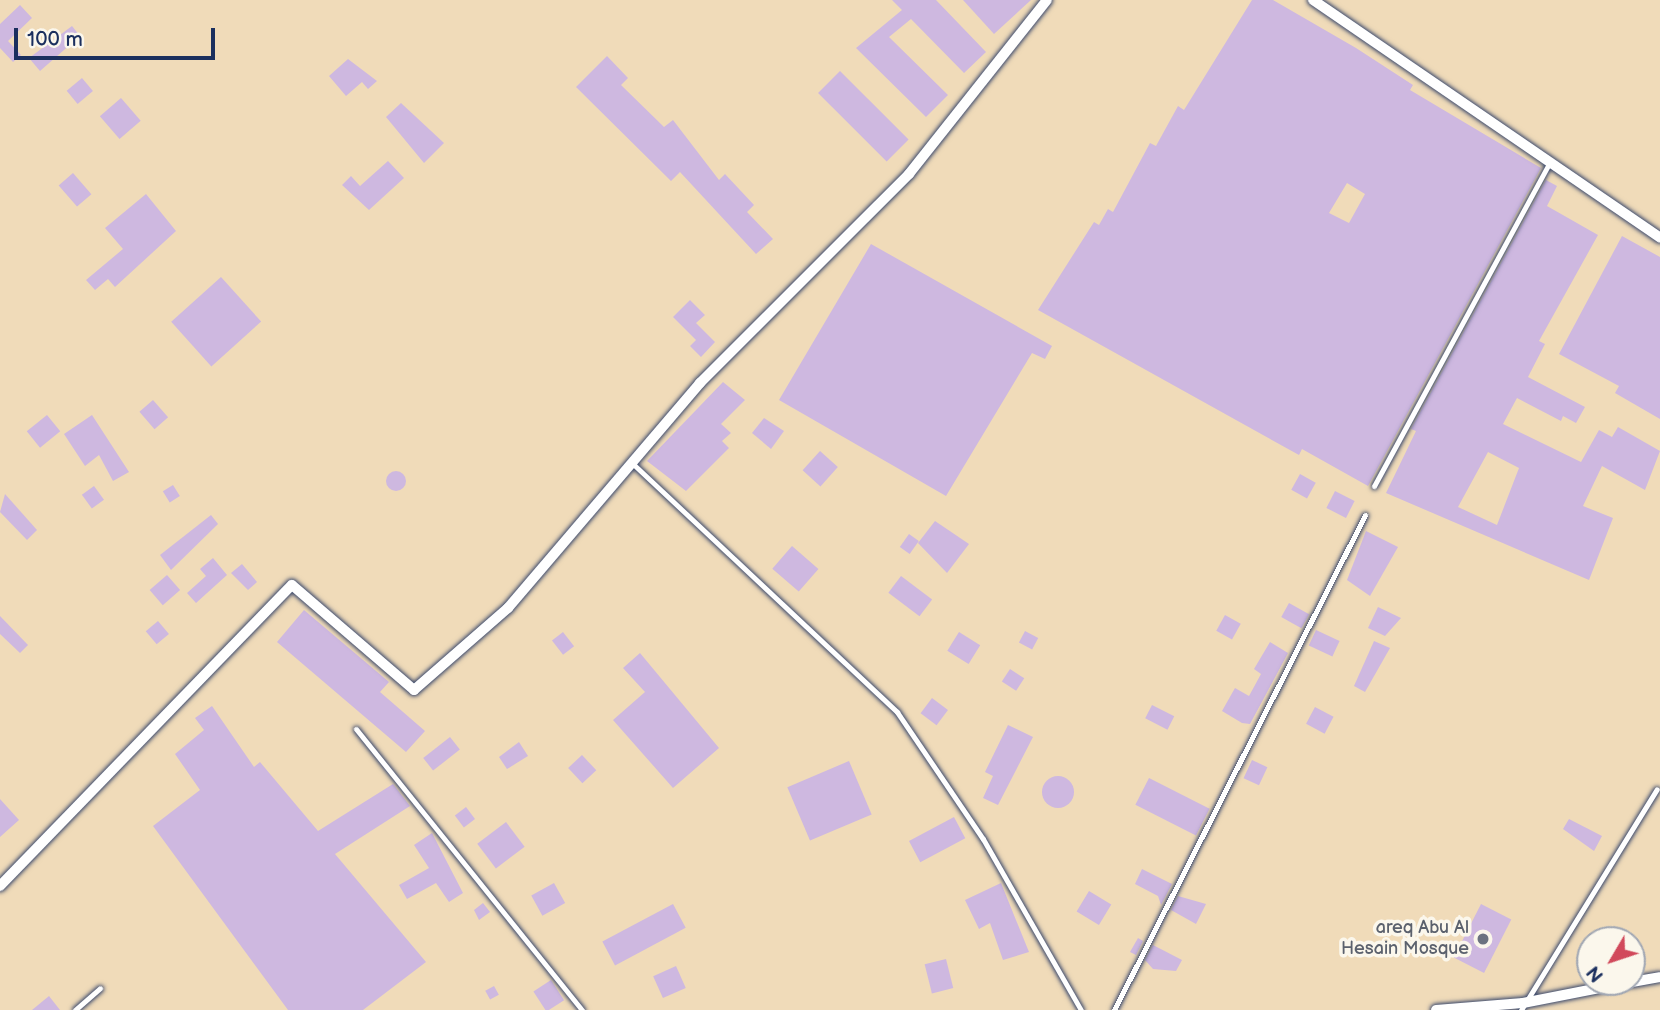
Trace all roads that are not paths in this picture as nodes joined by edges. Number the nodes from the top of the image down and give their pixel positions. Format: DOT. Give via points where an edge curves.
graph roads {
  1 [pos="1047,0"];
  2 [pos="1313,0"];
  3 [pos="1550,161"];
  4 [pos="1660,238"];
  5 [pos="630,461"];
  6 [pos="1374,486"];
  7 [pos="1365,515"];
  8 [pos="356,729"];
  9 [pos="1657,789"];
  10 [pos="0,886"];
  11 [pos="100,988"];
  12 [pos="1576,994"];
  13 [pos="1522,1006"];
  14 [pos="75,1010"];
  15 [pos="582,1010"];
  16 [pos="1081,1010"];
  17 [pos="1114,1010"];
  18 [pos="1436,1010"];
  1 -- 5 [label="street" via="909,174"];
  2 -- 3 [label="street"];
  3 -- 4 [label="street"];
  3 -- 6 [label="lane"];
  5 -- 10 [label="street" via="508,608 414,690 292,585"];
  5 -- 16 [label="lane" via="897,712 983,839"];
  7 -- 17 [label="lane"];
  8 -- 15 [label="lane"];
  9 -- 13 [label="lane"];
  11 -- 14 [label="lane"];
  12 -- 13 [label="street"];
  13 -- 18 [label="street"];
}
